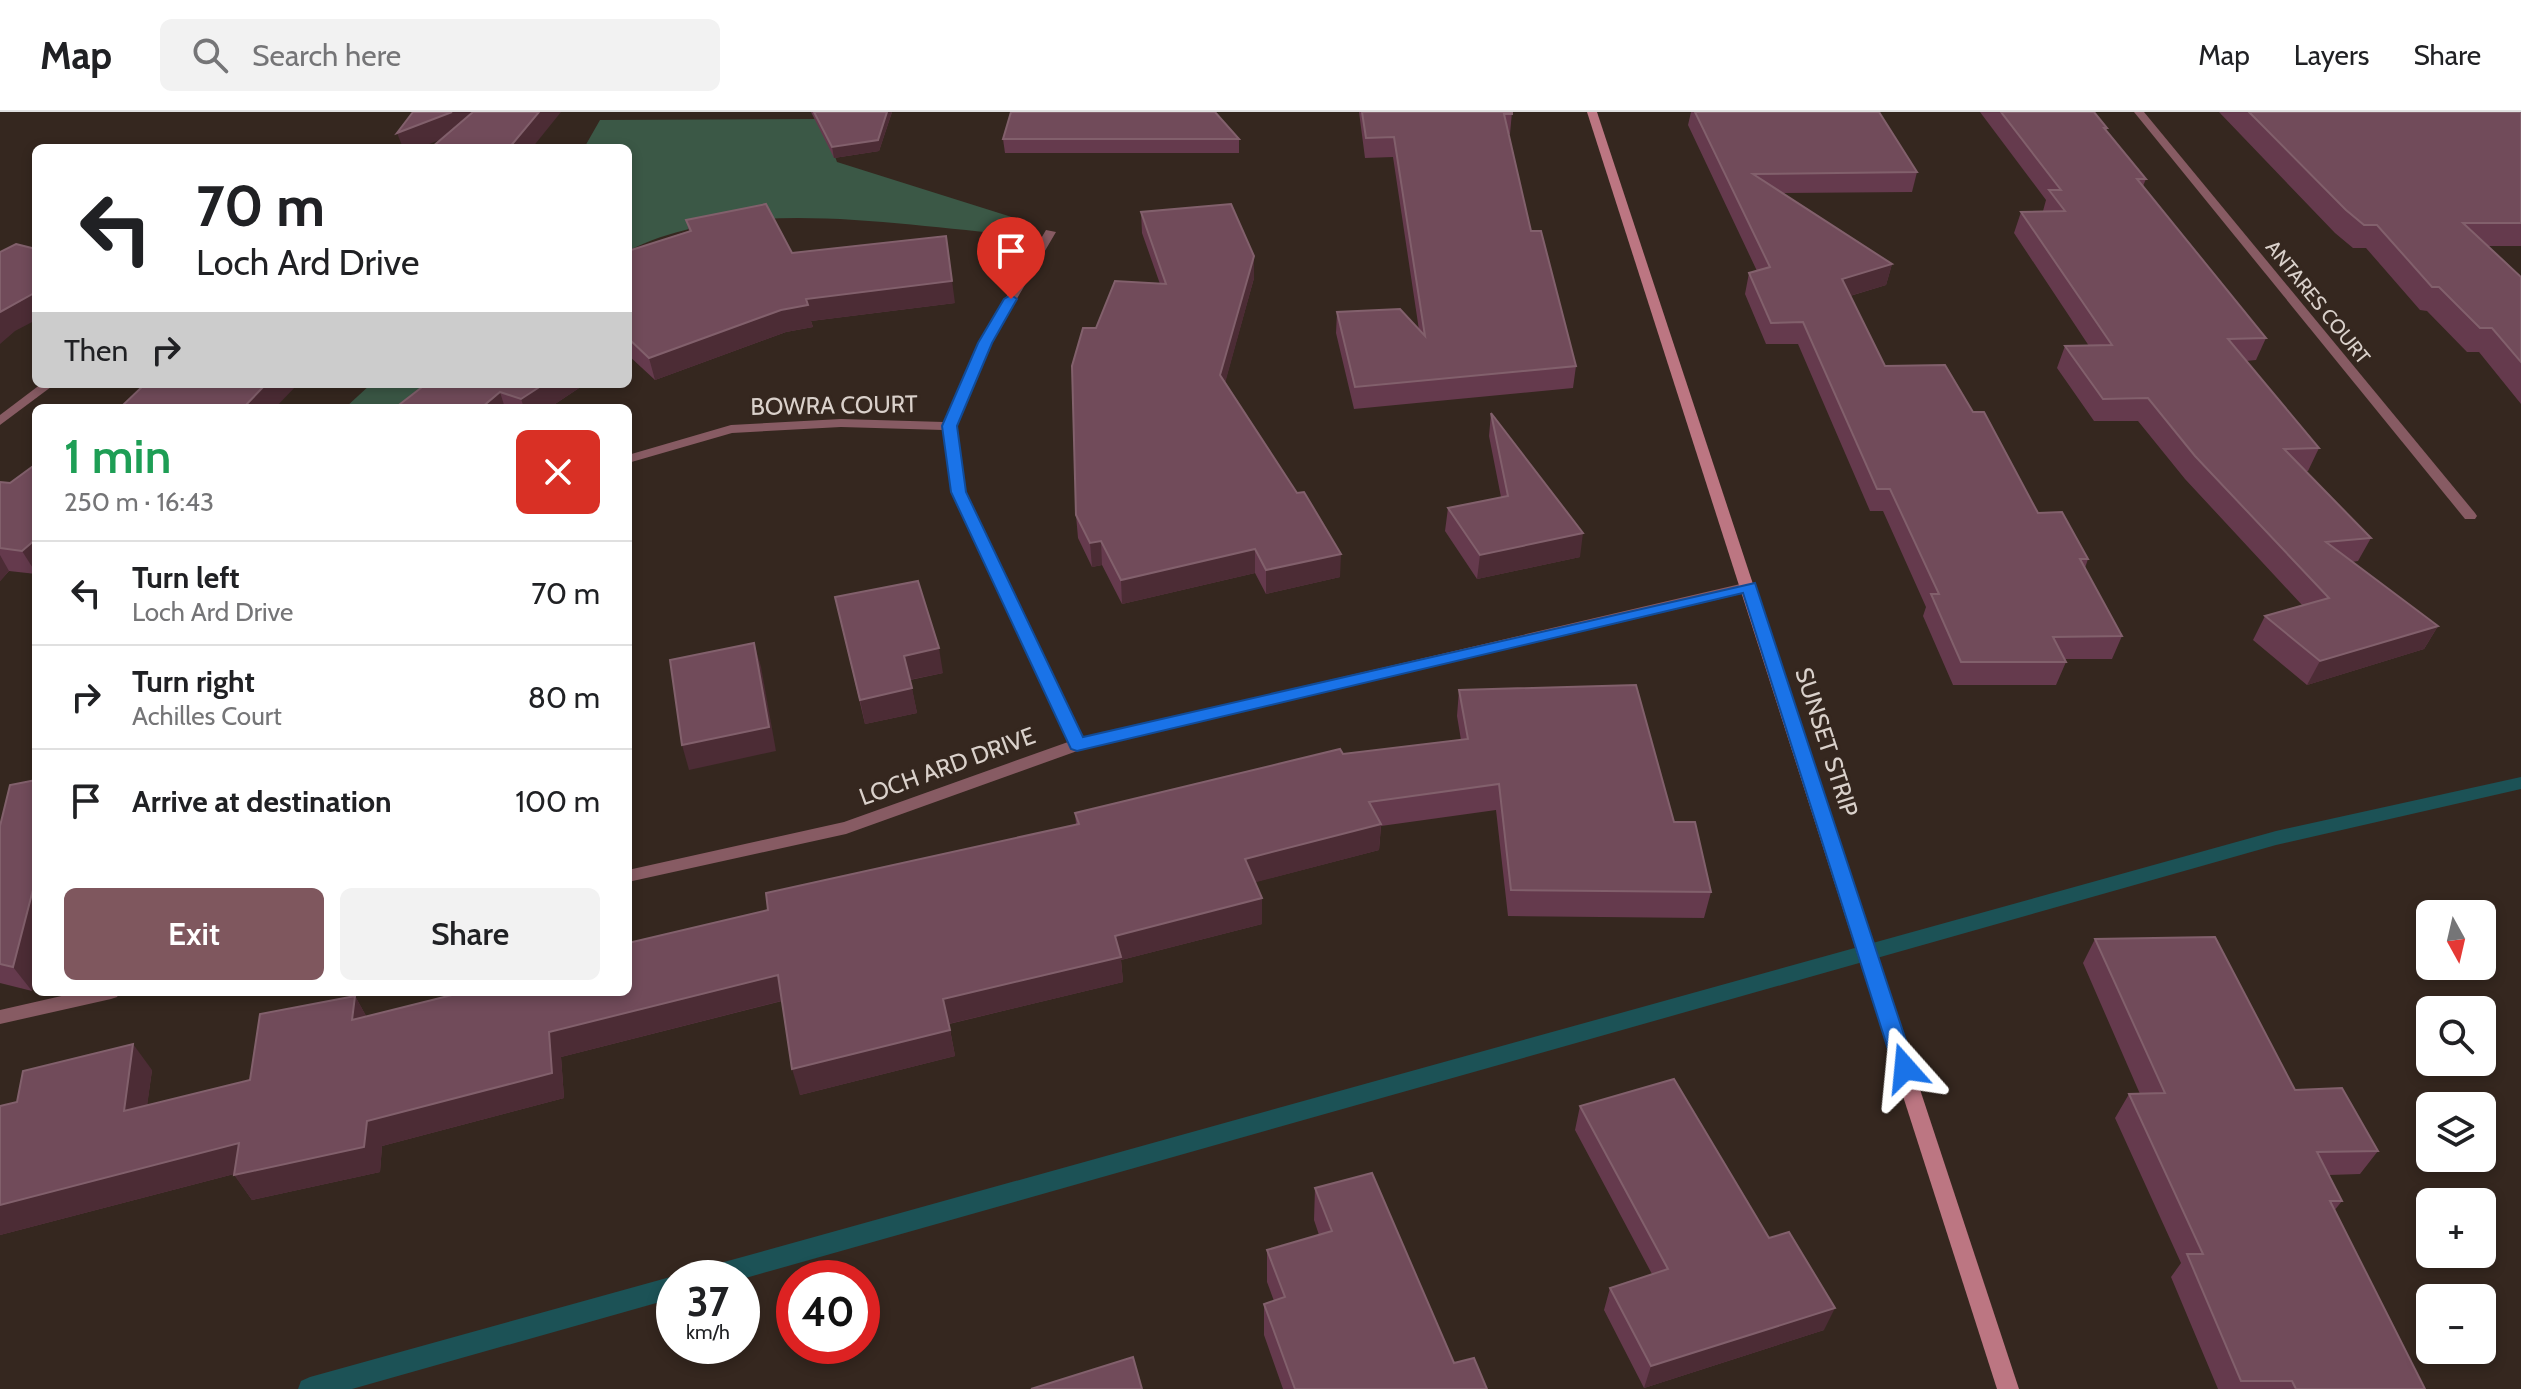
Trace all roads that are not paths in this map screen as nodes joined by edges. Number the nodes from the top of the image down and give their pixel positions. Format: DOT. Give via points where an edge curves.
graph roads {
  1 [pos="1592,112"];
  2 [pos="2139,112"];
  3 [pos="1050,232"];
  4 [pos="44,388"];
  5 [pos="0,421"];
  6 [pos="949,426"];
  7 [pos="632,458"];
  8 [pos="2470,516"];
  9 [pos="1749,587"];
  10 [pos="1077,745"];
  11 [pos="632,875"];
  12 [pos="93,996"];
  13 [pos="0,1017"];
  14 [pos="2008,1389"];
  1 -- 9 [label="street, SUNSET STRIP"];
  2 -- 8 [label="street, ANTARES COURT"];
  3 -- 6 [label="street" via="985,343"];
  4 -- 5 [label="street"];
  6 -- 7 [label="street, BOWRA COURT" via="841,423 731,429"];
  6 -- 10 [label="street" via="958,492"];
  9 -- 10 [label="street, LOCH ARD DRIVE"];
  9 -- 14 [label="street, SUNSET STRIP"];
  10 -- 11 [label="street, LOCH ARD DRIVE" via="846,828"];
  12 -- 13 [label="street"];
}
